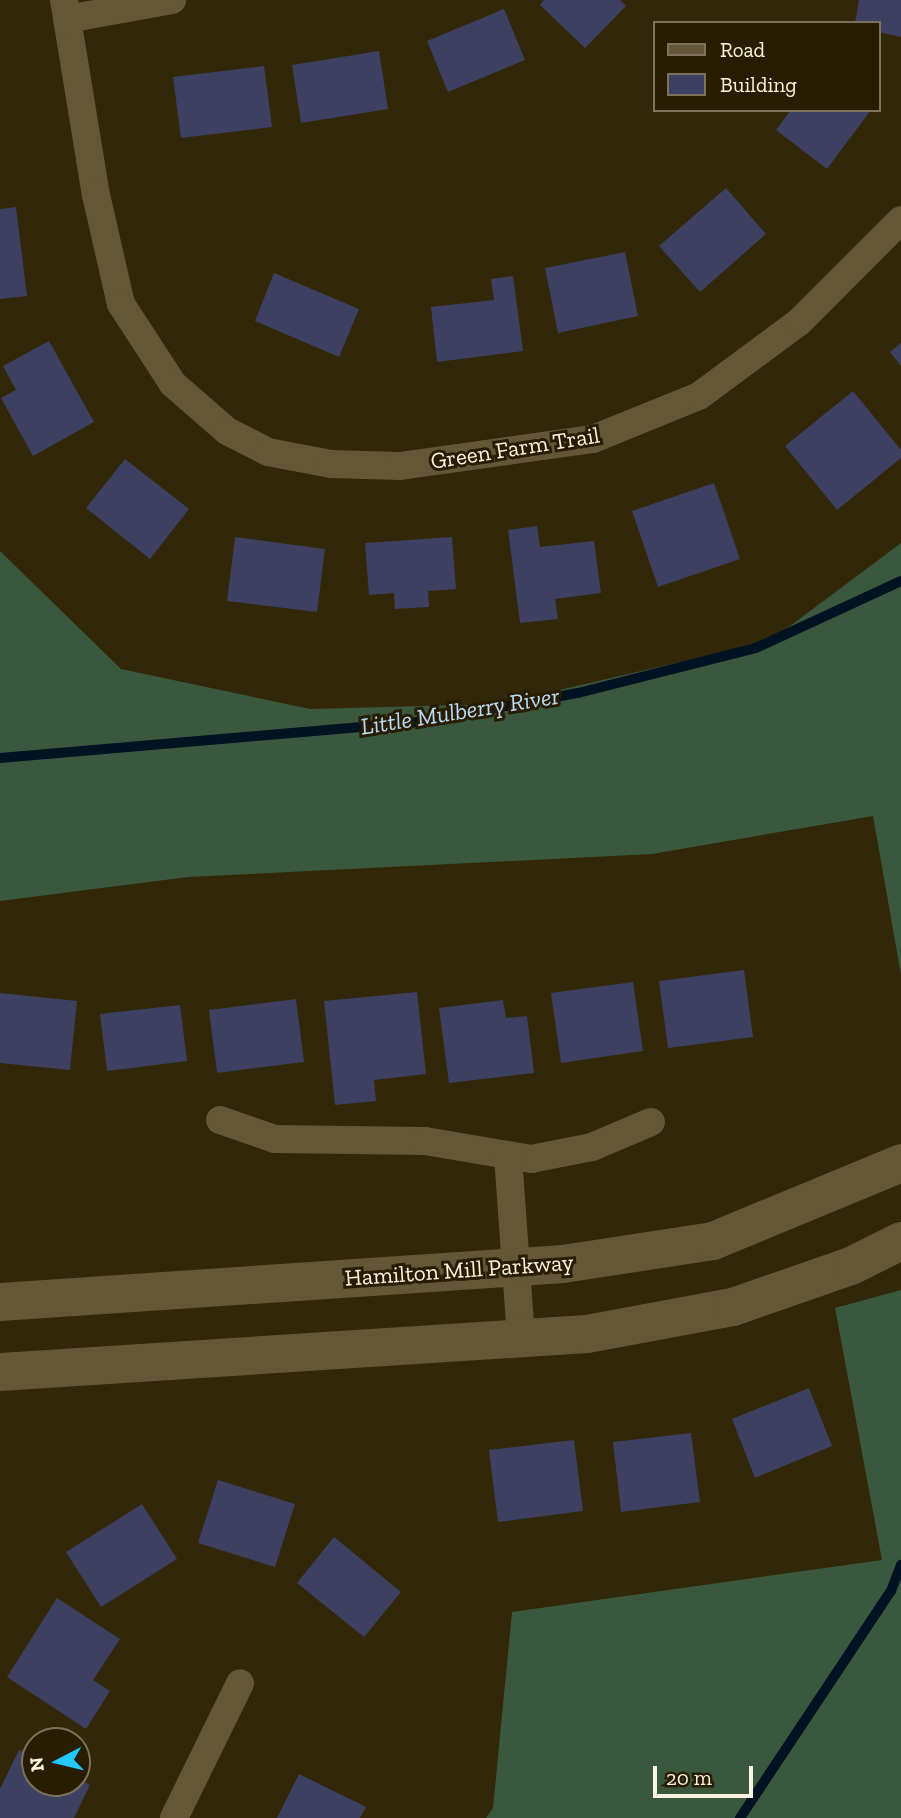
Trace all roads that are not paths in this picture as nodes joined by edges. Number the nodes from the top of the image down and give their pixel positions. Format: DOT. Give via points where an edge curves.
graph roads {
  1 [pos="172,0"];
  2 [pos="65,9"];
  3 [pos="901,220"];
  4 [pos="220,1120"];
  5 [pos="651,1122"];
  6 [pos="508,1156"];
  7 [pos="901,1163"];
  8 [pos="901,1241"];
  9 [pos="516,1267"];
  10 [pos="0,1302"];
  11 [pos="521,1337"];
  12 [pos="0,1372"];
  13 [pos="240,1683"];
  14 [pos="174,1818"];
  1 -- 2 [label="street"];
  2 -- 3 [label="street, Green Farm Trail" via="96,195 121,304 173,384 227,431 268,452 331,464 400,466 593,439 699,396 799,322"];
  4 -- 6 [label="street" via="275,1139 425,1141"];
  5 -- 6 [label="street" via="592,1147 531,1160"];
  6 -- 9 [label="street"];
  7 -- 9 [label="street, Hamilton Mill Parkway" via="713,1241"];
  8 -- 11 [label="street" via="851,1266 733,1307 587,1334"];
  9 -- 10 [label="street, Hamilton Mill Parkway"];
  9 -- 11 [label="street"];
  11 -- 12 [label="street"];
  13 -- 14 [label="street"];
}
